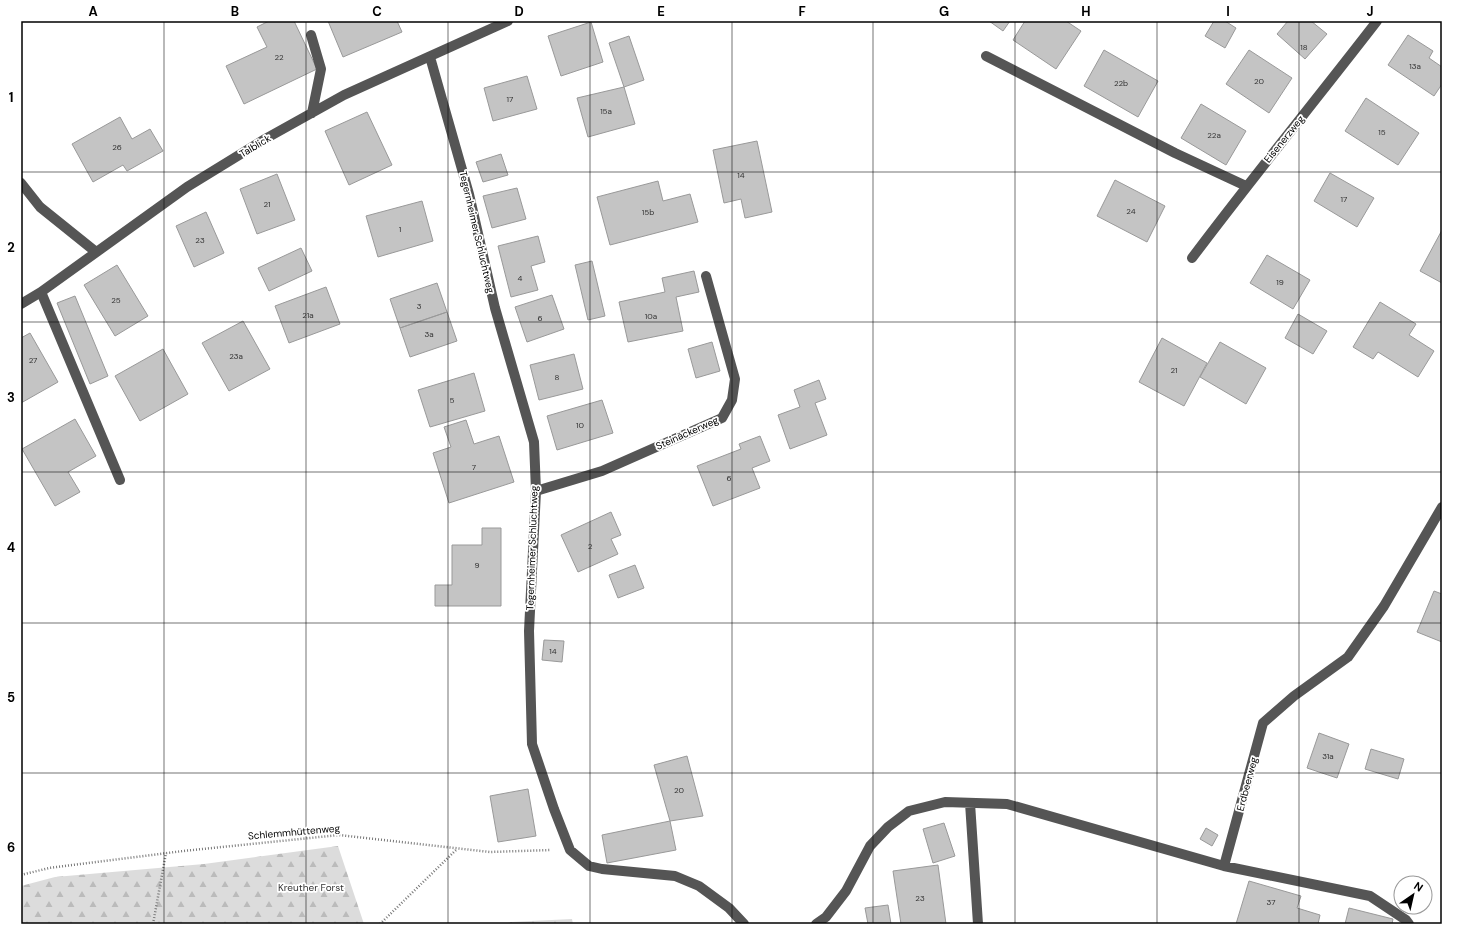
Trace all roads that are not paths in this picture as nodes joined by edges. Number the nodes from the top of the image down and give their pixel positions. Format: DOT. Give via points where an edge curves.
graph roads {
  1 [pos="508,21"];
  2 [pos="1377,21"];
  3 [pos="311,35"];
  4 [pos="986,56"];
  5 [pos="430,57"];
  6 [pos="312,113"];
  7 [pos="21,183"];
  8 [pos="1246,186"];
  9 [pos="96,252"];
  10 [pos="1192,258"];
  11 [pos="706,276"];
  12 [pos="41,292"];
  13 [pos="21,304"];
  14 [pos="120,480"];
  15 [pos="536,491"];
  16 [pos="1442,507"];
  17 [pos="970,803"];
  18 [pos="1224,866"];
  19 [pos="744,924"];
  20 [pos="816,924"];
  21 [pos="978,924"];
  22 [pos="1409,924"];
  1 -- 5 [label="street, Talblick"];
  2 -- 8 [label="street, Eisenerzweg"];
  3 -- 6 [label="street" via="322,69"];
  4 -- 8 [label="street" via="1175,153"];
  5 -- 6 [label="street, Talblick" via="344,95"];
  5 -- 15 [label="street, Tegernheimer Schluchtweg" via="469,194 495,308 534,442"];
  6 -- 9 [label="street, Talblick" via="187,187"];
  7 -- 9 [label="street" via="40,207"];
  8 -- 10 [label="street, Eisenerzweg"];
  9 -- 12 [label="street, Talblick"];
  11 -- 15 [label="street, Steinäckerweg" via="735,379 732,400 722,418 602,471"];
  12 -- 13 [label="street, Talblick"];
  12 -- 14 [label="street"];
  15 -- 19 [label="street, Tegernheimer Schluchtweg" via="528,631 532,744 570,850 589,866 602,870 676,876 699,886 729,908"];
  16 -- 18 [label="street, Erdbeerweg" via="1384,606 1348,657 1294,696 1264,723"];
  17 -- 18 [label="street" via="1007,804"];
  17 -- 20 [label="street" via="945,802 909,811 888,827 870,846 846,891 826,917"];
  17 -- 21 [label="street"];
  18 -- 22 [label="street" via="1370,896"];
}
